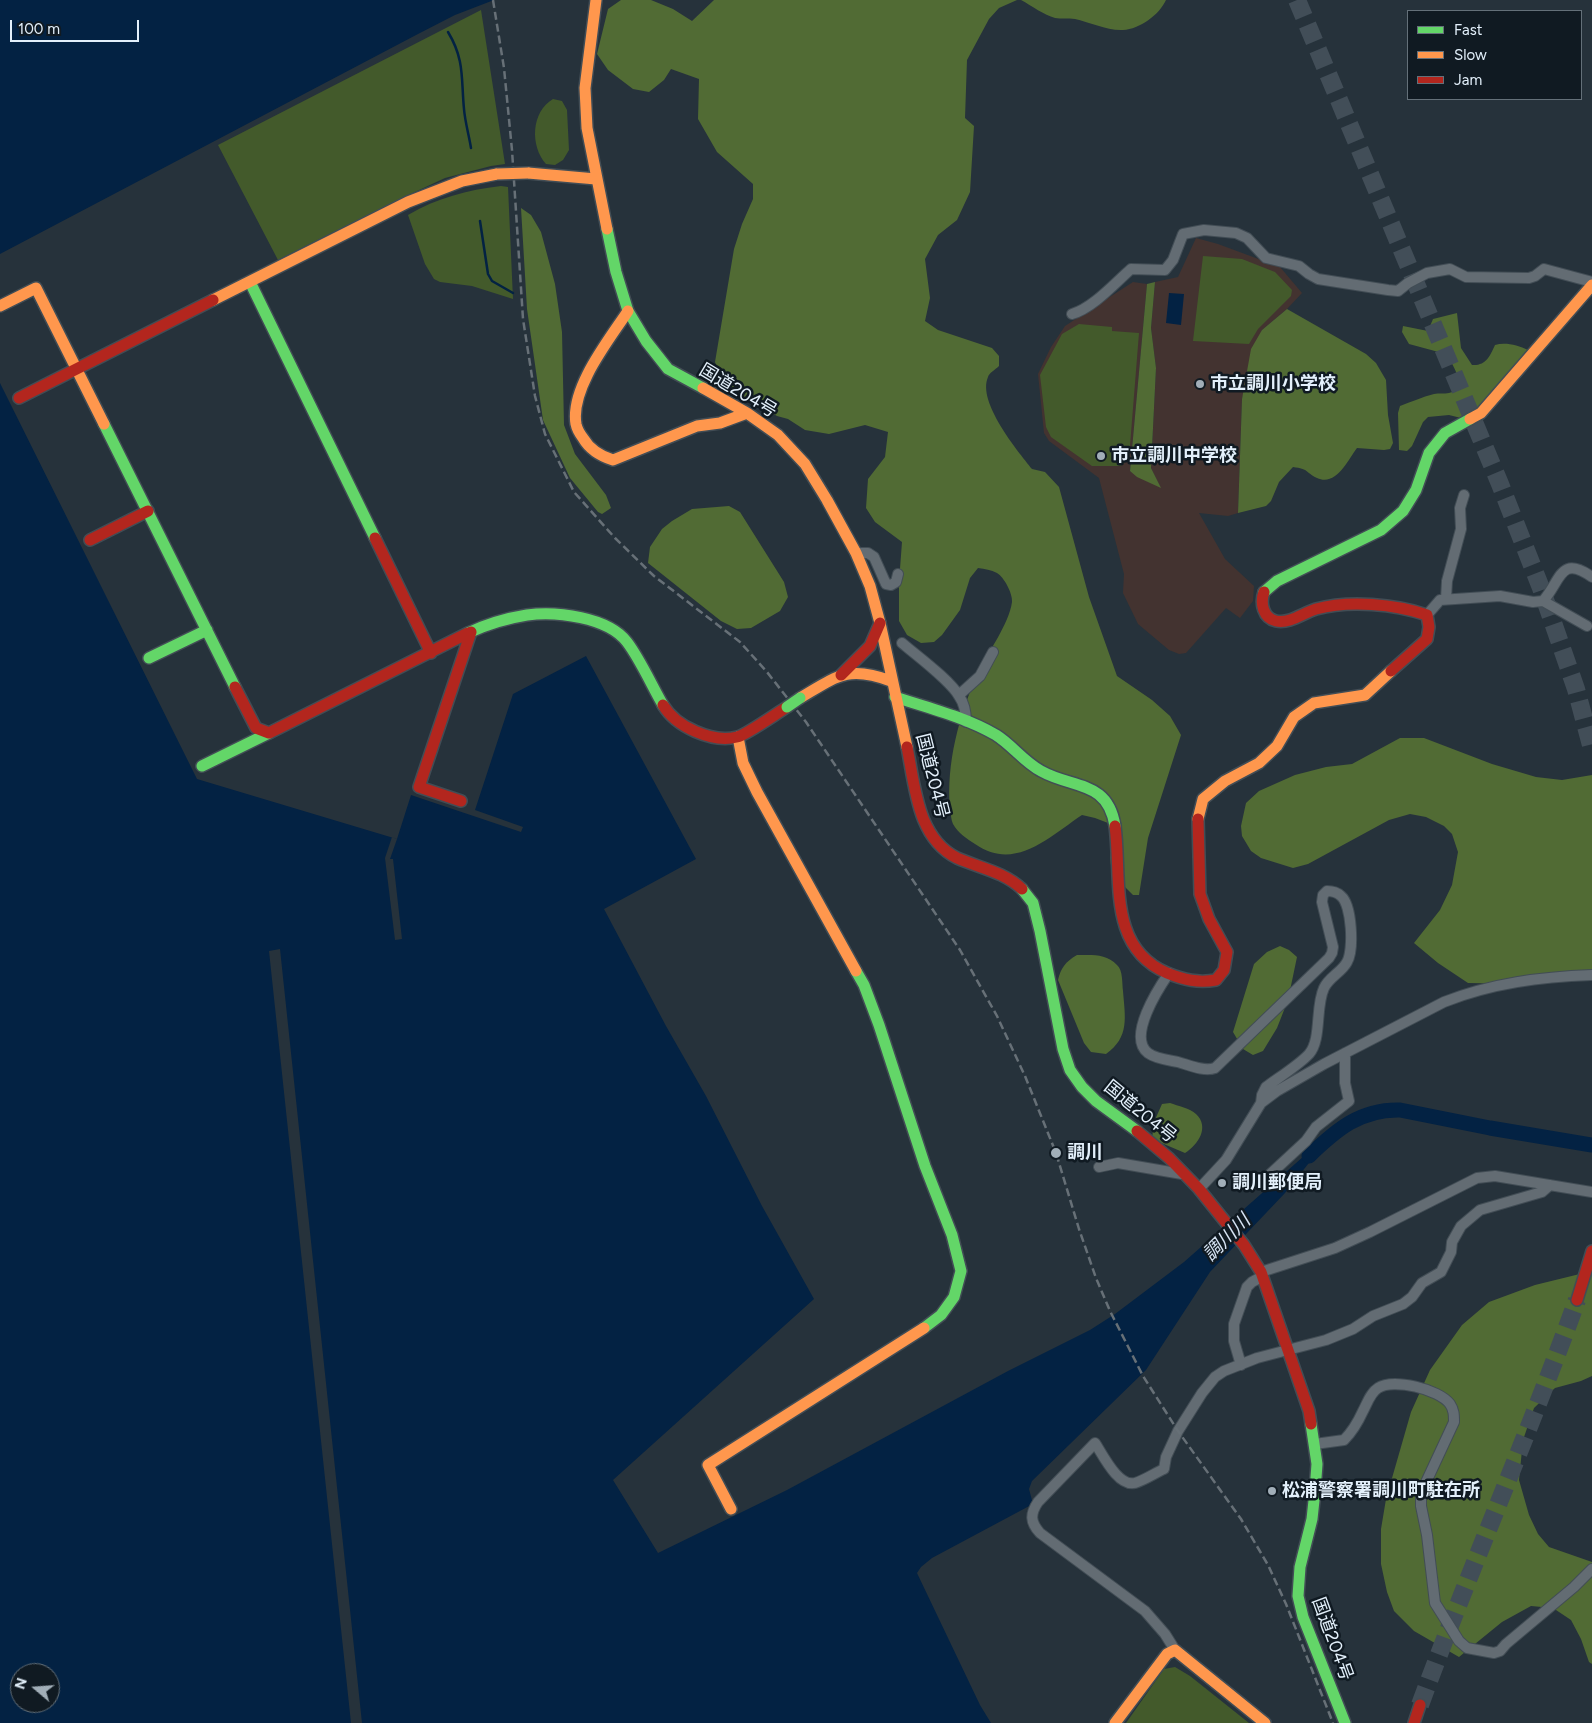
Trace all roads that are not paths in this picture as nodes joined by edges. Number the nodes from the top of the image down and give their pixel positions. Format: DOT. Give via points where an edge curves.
graph roads {
  1 [pos="596,0"];
  2 [pos="596,179"];
  3 [pos="250,282"];
  4 [pos="1592,284"];
  5 [pos="0,306"];
  6 [pos="628,311"];
  7 [pos="1072,314"];
  8 [pos="77,370"];
  9 [pos="19,398"];
  10 [pos="747,413"];
  11 [pos="1464,494"];
  12 [pos="148,511"];
  13 [pos="90,540"];
  14 [pos="856,553"];
  15 [pos="898,574"];
  16 [pos="1592,577"];
  17 [pos="1446,599"];
  18 [pos="1543,601"];
  19 [pos="1427,614"];
  20 [pos="880,623"];
  21 [pos="1587,626"];
  22 [pos="207,630"];
  23 [pos="471,632"];
  24 [pos="902,643"];
  25 [pos="993,652"];
  26 [pos="431,653"];
  27 [pos="149,658"];
  28 [pos="842,674"];
  29 [pos="891,681"];
  30 [pos="959,695"];
  31 [pos="895,697"];
  32 [pos="966,722"];
  33 [pos="269,733"];
  34 [pos="738,737"];
  35 [pos="202,766"];
  36 [pos="461,801"];
  37 [pos="1169,973"];
  38 [pos="1592,975"];
  39 [pos="1345,1053"];
  40 [pos="1261,1103"];
  41 [pos="1099,1167"];
  42 [pos="1186,1175"];
  43 [pos="1265,1178"];
  44 [pos="1550,1185"];
  45 [pos="1200,1189"];
  46 [pos="1592,1192"];
  47 [pos="1592,1251"];
  48 [pos="1262,1274"];
  49 [pos="1592,1274"];
  50 [pos="1289,1351"];
  51 [pos="1241,1364"];
  52 [pos="1315,1444"];
  53 [pos="731,1509"];
  54 [pos="1592,1569"];
  55 [pos="1174,1650"];
  56 [pos="1115,1723"];
  57 [pos="1265,1723"];
  58 [pos="1345,1723"];
  59 [pos="1414,1723"];
  60 [pos="1423,1723"];
  1 -- 2 [label="main road, 国道204号" via="585,88 587,128"];
  2 -- 3 [label="main road, bridge" via="528,173 478,177 408,202"];
  2 -- 6 [label="main road, 国道204号"];
  3 -- 8 [label="main road"];
  3 -- 26 [label="main road"];
  4 -- 7 [label="street" via="1544,269 1529,278 1466,277 1450,269 1427,273 1398,291 1388,290 1318,279 1299,266 1266,258 1247,238 1236,233 1204,230 1183,234 1173,260 1165,270 1131,269 1080,312"];
  4 -- 19 [label="main road" via="1481,413 1446,433 1429,453 1416,490 1403,511 1381,530 1277,582 1266,590 1262,602 1270,619 1278,621 1348,604 1371,604"];
  5 -- 8 [label="main road" via="36,288"];
  6 -- 10 [label="main road, 国道204号" via="668,369"];
  6 -- 10 [label="main road" via="583,382 577,403 576,425 585,442 600,457 613,460 697,426 720,423"];
  8 -- 9 [label="main road"];
  8 -- 12 [label="main road"];
  10 -- 14 [label="main road, 国道204号" via="778,435 805,464"];
  11 -- 17 [label="street" via="1460,508 1461,529 1447,581"];
  12 -- 13 [label="main road"];
  12 -- 22 [label="main road"];
  14 -- 15 [label="street" via="868,552 874,557 886,584 896,582"];
  14 -- 20 [label="main road, 国道204号" via="870,586"];
  16 -- 18 [label="street" via="1580,569 1565,570"];
  17 -- 18 [label="street" via="1500,596"];
  17 -- 19 [label="street" via="1440,600"];
  18 -- 21 [label="street"];
  19 -- 37 [label="main road" via="1427,639 1365,695 1314,703 1294,717 1277,746 1259,762 1225,781 1203,799 1198,815 1200,894 1227,952 1224,970 1216,980 1197,982"];
  20 -- 28 [label="main road" via="870,646"];
  20 -- 29 [label="main road, 国道204号"];
  22 -- 27 [label="main road"];
  22 -- 33 [label="main road" via="256,728"];
  23 -- 26 [label="main road"];
  23 -- 34 [label="main road" via="527,616 558,615 593,620 626,641 668,714 679,723 697,733"];
  23 -- 36 [label="main road" via="419,787"];
  24 -- 30 [label="street"];
  25 -- 30 [label="street" via="980,676"];
  26 -- 33 [label="main road"];
  28 -- 29 [label="main road" via="861,673"];
  28 -- 34 [label="main road, bridge"];
  29 -- 31 [label="main road, 国道204号"];
  30 -- 32 [label="street" via="966,712"];
  31 -- 32 [label="main road"];
  31 -- 42 [label="main road, 国道204号" via="928,831 956,857 1005,876 1033,903 1070,1070 1096,1100 1141,1134"];
  32 -- 37 [label="main road" via="1010,744 1028,764 1042,772 1092,790 1108,802 1115,821 1121,911 1128,939 1150,965"];
  33 -- 35 [label="main road"];
  34 -- 53 [label="main road" via="746,770 864,985 925,1166 952,1235 961,1271 954,1297 941,1315 922,1330 708,1465"];
  37 -- 40 [label="street" via="1146,1014 1141,1037 1143,1046 1148,1053 1159,1058 1206,1069 1215,1068 1329,958 1333,947 1323,895 1334,891 1342,896 1348,907 1350,955 1346,964 1324,986 1314,1045 1309,1054 1266,1087"];
  38 -- 39 [label="street" via="1530,979 1463,994"];
  39 -- 40 [label="street"];
  39 -- 43 [label="street" via="1345,1083 1350,1101 1316,1128"];
  40 -- 45 [label="street" via="1226,1160"];
  41 -- 42 [label="street" via="1118,1164"];
  42 -- 45 [label="main road, 国道204号"];
  44 -- 46 [label="street"];
  44 -- 48 [label="street" via="1495,1176 1478,1178 1335,1248"];
  44 -- 50 [label="street" via="1542,1192 1480,1210 1461,1226 1441,1272 1422,1283 1403,1304 1373,1316 1354,1330"];
  45 -- 48 [label="main road, 国道204号" via="1244,1245"];
  47 -- 49 [label="main road" via="1580,1301"];
  48 -- 50 [label="main road, 国道204号"];
  48 -- 51 [label="street" via="1247,1287 1234,1324 1234,1341"];
  50 -- 51 [label="street"];
  50 -- 52 [label="main road, 国道204号" via="1309,1411"];
  51 -- 55 [label="street" via="1215,1377 1202,1393 1170,1446 1164,1469 1134,1483 1125,1482 1095,1443 1034,1508 1034,1526 1040,1533 1145,1611"];
  52 -- 54 [label="street" via="1344,1440 1370,1397 1377,1388 1386,1384 1412,1385 1449,1402 1454,1422 1425,1483 1420,1506 1435,1603 1459,1642 1468,1648 1494,1653 1500,1651"];
  52 -- 58 [label="main road, 国道204号" via="1312,1519 1300,1567 1298,1596 1303,1617"];
  55 -- 56 [label="main road" via="1167,1654"];
  55 -- 57 [label="main road"];
  59 -- 60 [label="main road" via="1424,1706"];
}
